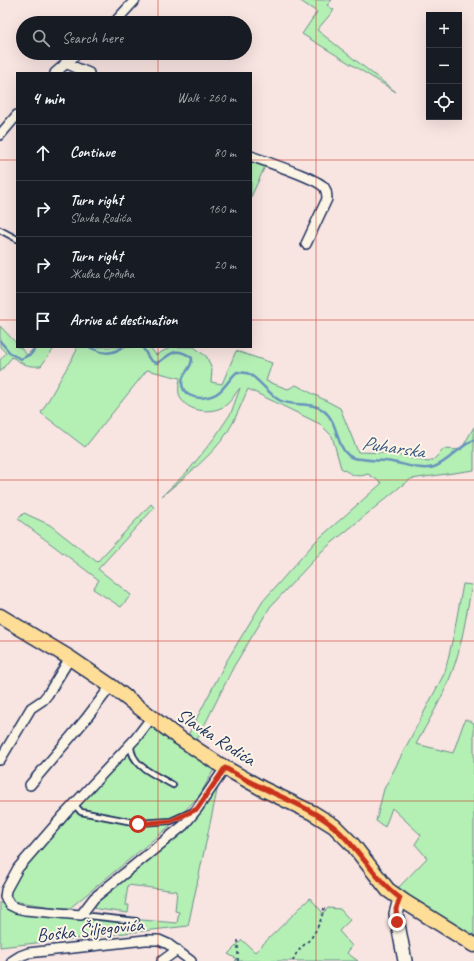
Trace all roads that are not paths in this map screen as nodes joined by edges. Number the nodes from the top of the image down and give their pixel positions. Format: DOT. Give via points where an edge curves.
graph roads {
  1 [pos="135,0"];
  2 [pos="122,16"];
  3 [pos="69,60"];
  4 [pos="65,63"];
  5 [pos="56,72"];
  6 [pos="88,72"];
  7 [pos="16,116"];
  8 [pos="0,135"];
  9 [pos="252,156"];
  10 [pos="0,230"];
  11 [pos="16,238"];
  12 [pos="306,244"];
  13 [pos="0,616"];
  14 [pos="70,658"];
  15 [pos="111,686"];
  16 [pos="152,717"];
  17 [pos="132,743"];
  18 [pos="0,760"];
  19 [pos="225,768"];
  20 [pos="30,785"];
  21 [pos="173,785"];
  22 [pos="74,804"];
  23 [pos="197,809"];
  24 [pos="400,898"];
  25 [pos="81,915"];
  26 [pos="136,921"];
  27 [pos="474,945"];
  28 [pos="177,950"];
  29 [pos="12,961"];
  30 [pos="162,961"];
  31 [pos="191,961"];
  32 [pos="405,961"];
  1 -- 2 [label="street"];
  3 -- 4 [label="street"];
  4 -- 5 [label="street"];
  4 -- 6 [label="street"];
  7 -- 8 [label="street"];
  9 -- 12 [label="street" via="313,181 326,189 327,199"];
  10 -- 11 [label="lane"];
  13 -- 14 [label="main road, Slavka Rodića"];
  14 -- 15 [label="main road, Slavka Rodića"];
  14 -- 18 [label="street" via="48,694 31,708"];
  15 -- 16 [label="main road, Slavka Rodića"];
  15 -- 20 [label="street"];
  16 -- 17 [label="street"];
  16 -- 19 [label="main road, Slavka Rodića"];
  17 -- 21 [label="lane" via="131,752 140,765"];
  17 -- 22 [label="street"];
  19 -- 23 [label="street"];
  19 -- 24 [label="main road, Slavka Rodića" via="313,812 334,826 353,845 388,890"];
  22 -- 23 [label="lane" via="80,812 138,824 171,821"];
  22 -- 25 [label="street" via="18,868 5,897 10,905 16,908"];
  23 -- 25 [label="street" via="184,825 94,898"];
  24 -- 27 [label="main road, Slavka Rodića"];
  24 -- 32 [label="main road" via="396,914"];
  25 -- 26 [label="lane"];
  28 -- 29 [label="street, Boška Šiljegovića" via="159,940 145,940 28,953"];
  28 -- 30 [label="street"];
  28 -- 31 [label="street, Boška Šiljegovića"];
}
